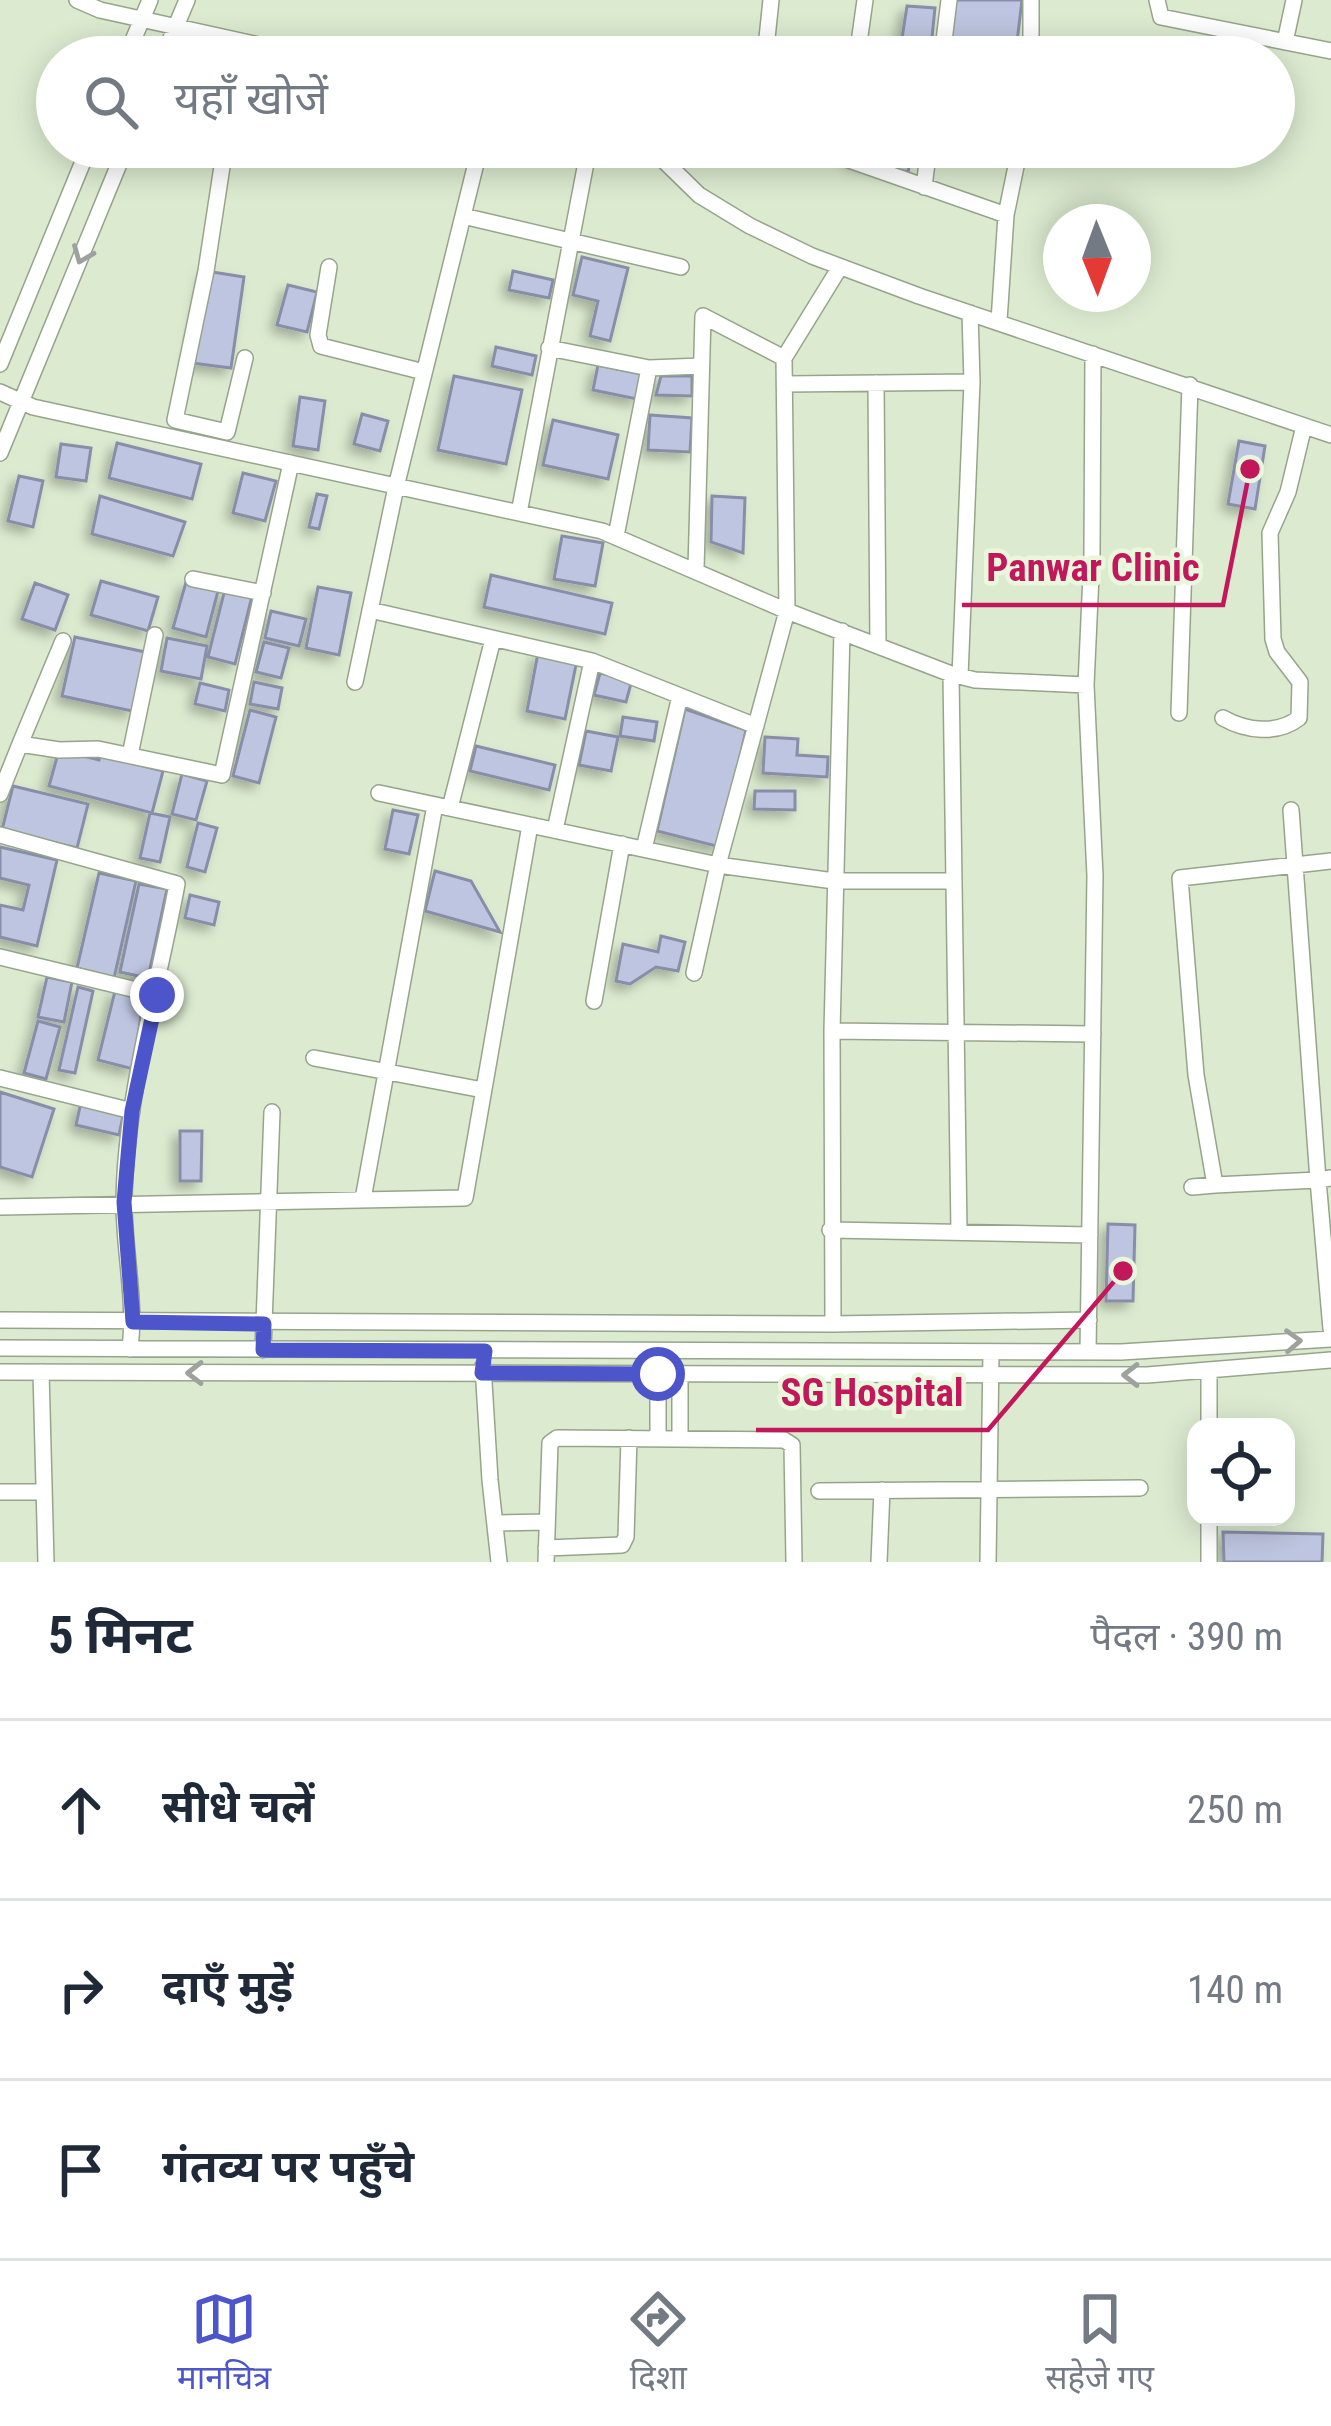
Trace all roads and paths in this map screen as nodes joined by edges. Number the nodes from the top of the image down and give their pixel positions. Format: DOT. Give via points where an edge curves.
graph roads {
  1 [pos="76,0"];
  2 [pos="150,0"];
  3 [pos="187,0"];
  4 [pos="771,0"];
  5 [pos="865,0"];
  6 [pos="950,0"];
  7 [pos="1031,0"];
  8 [pos="1157,0"];
  9 [pos="1294,0"];
  10 [pos="142,17"];
  11 [pos="176,25"];
  12 [pos="134,36"];
  13 [pos="172,36"];
  14 [pos="206,36"];
  15 [pos="767,36"];
  16 [pos="860,36"];
  17 [pos="945,36"];
  18 [pos="1031,36"];
  19 [pos="1255,36"];
  20 [pos="1286,36"];
  21 [pos="1295,44"];
  22 [pos="1331,51"];
  23 [pos="80,168"];
  24 [pos="117,168"];
  25 [pos="222,168"];
  26 [pos="475,168"];
  27 [pos="585,168"];
  28 [pos="671,168"];
  29 [pos="880,168"];
  30 [pos="926,168"];
  31 [pos="1015,168"];
  32 [pos="924,187"];
  33 [pos="1006,215"];
  34 [pos="463,216"];
  35 [pos="570,243"];
  36 [pos="329,267"];
  37 [pos="681,267"];
  38 [pos="840,267"];
  39 [pos="970,313"];
  40 [pos="999,321"];
  41 [pos="549,348"];
  42 [pos="1093,353"];
  43 [pos="245,358"];
  44 [pos="784,358"];
  45 [pos="0,364"];
  46 [pos="701,366"];
  47 [pos="649,368"];
  48 [pos="424,372"];
  49 [pos="972,382"];
  50 [pos="876,383"];
  51 [pos="786,384"];
  52 [pos="1190,385"];
  53 [pos="0,392"];
  54 [pos="21,402"];
  55 [pos="1304,426"];
  56 [pos="1331,435"];
  57 [pos="225,440"];
  58 [pos="0,453"];
  59 [pos="291,463"];
  60 [pos="395,487"];
  61 [pos="519,513"];
  62 [pos="616,536"];
  63 [pos="696,569"];
  64 [pos="193,579"];
  65 [pos="263,593"];
  66 [pos="370,610"];
  67 [pos="787,611"];
  68 [pos="842,632"];
  69 [pos="155,635"];
  70 [pos="493,639"];
  71 [pos="63,641"];
  72 [pos="878,646"];
  73 [pos="592,661"];
  74 [pos="956,675"];
  75 [pos="355,682"];
  76 [pos="1086,685"];
  77 [pos="680,696"];
  78 [pos="1179,713"];
  79 [pos="1223,718"];
  80 [pos="755,726"];
  81 [pos="20,744"];
  82 [pos="130,755"];
  83 [pos="0,794"];
  84 [pos="380,794"];
  85 [pos="443,807"];
  86 [pos="1291,810"];
  87 [pos="530,825"];
  88 [pos="555,830"];
  89 [pos="0,835"];
  90 [pos="622,844"];
  91 [pos="644,849"];
  92 [pos="1331,861"];
  93 [pos="718,865"];
  94 [pos="1293,866"];
  95 [pos="834,881"];
  96 [pos="954,881"];
  97 [pos="0,957"];
  98 [pos="694,973"];
  99 [pos="157,995"];
  100 [pos="594,1001"];
  101 [pos="832,1031"];
  102 [pos="956,1033"];
  103 [pos="1093,1034"];
  104 [pos="314,1058"];
  105 [pos="386,1073"];
  106 [pos="0,1078"];
  107 [pos="484,1090"];
  108 [pos="132,1111"];
  109 [pos="272,1112"];
  110 [pos="1324,1179"];
  111 [pos="1215,1184"];
  112 [pos="1192,1187"];
  113 [pos="363,1199"];
  114 [pos="267,1201"];
  115 [pos="124,1202"];
  116 [pos="0,1207"];
  117 [pos="830,1230"];
  118 [pos="959,1232"];
  119 [pos="1090,1235"];
  120 [pos="0,1320"];
  121 [pos="1089,1320"];
  122 [pos="133,1322"];
  123 [pos="264,1324"];
  124 [pos="833,1324"];
  125 [pos="1331,1329"];
  126 [pos="1331,1339"];
  127 [pos="0,1348"];
  128 [pos="130,1349"];
  129 [pos="263,1350"];
  130 [pos="485,1351"];
  131 [pos="991,1352"];
  132 [pos="1088,1352"];
  133 [pos="1331,1360"];
  134 [pos="1209,1370"];
  135 [pos="0,1372"];
  136 [pos="41,1372"];
  137 [pos="482,1373"];
  138 [pos="658,1374"];
  139 [pos="680,1374"];
  140 [pos="990,1375"];
  141 [pos="1209,1418"];
  142 [pos="629,1438"];
  143 [pos="658,1438"];
  144 [pos="680,1438"];
  145 [pos="1140,1488"];
  146 [pos="882,1490"];
  147 [pos="988,1490"];
  148 [pos="818,1491"];
  149 [pos="0,1492"];
  150 [pos="43,1492"];
  151 [pos="546,1522"];
  152 [pos="495,1523"];
  153 [pos="1209,1526"];
  154 [pos="546,1555"];
  155 [pos="46,1562"];
  156 [pos="499,1562"];
  157 [pos="794,1562"];
  158 [pos="879,1562"];
  159 [pos="988,1562"];
  160 [pos="1209,1562"];
  1 -- 10 [label="street"];
  2 -- 10 [label="street"];
  3 -- 11 [label="street"];
  4 -- 15 [label="street"];
  5 -- 16 [label="street"];
  6 -- 17 [label="street"];
  7 -- 18 [label="street"];
  8 -- 19 [label="street" via="1161,17"];
  9 -- 20 [label="street"];
  10 -- 11 [label="street"];
  10 -- 12 [label="street"];
  11 -- 13 [label="street"];
  11 -- 14 [label="street"];
  21 -- 22 [label="street"];
  23 -- 45 [label="street"];
  24 -- 54 [label="street, one-way"];
  25 -- 57 [label="street" via="175,419"];
  26 -- 34 [label="street"];
  27 -- 35 [label="street"];
  28 -- 38 [label="street" via="750,226"];
  29 -- 32 [label="street"];
  30 -- 32 [label="street"];
  31 -- 33 [label="street"];
  32 -- 33 [label="street"];
  33 -- 40 [label="street"];
  34 -- 35 [label="street"];
  34 -- 48 [label="street"];
  35 -- 37 [label="street"];
  35 -- 41 [label="street"];
  36 -- 48 [label="street" via="321,346"];
  38 -- 39 [label="street"];
  38 -- 44 [label="street"];
  39 -- 40 [label="street"];
  39 -- 49 [label="street"];
  40 -- 42 [label="street"];
  41 -- 47 [label="street"];
  41 -- 61 [label="street"];
  42 -- 52 [label="street"];
  42 -- 76 [label="street"];
  43 -- 57 [label="street"];
  44 -- 46 [label="street" via="703,316"];
  44 -- 51 [label="street"];
  46 -- 47 [label="street"];
  46 -- 63 [label="street"];
  47 -- 62 [label="street"];
  48 -- 60 [label="street"];
  49 -- 50 [label="street"];
  49 -- 74 [label="street"];
  50 -- 51 [label="street"];
  50 -- 72 [label="street"];
  51 -- 67 [label="street"];
  52 -- 55 [label="street"];
  52 -- 78 [label="street"];
  53 -- 54 [label="street"];
  54 -- 57 [label="street"];
  54 -- 58 [label="street"];
  55 -- 56 [label="street"];
  55 -- 79 [label="street" via="1270,533 1273,639 1300,682 1300,718 1266,729"];
  57 -- 59 [label="street"];
  59 -- 60 [label="street"];
  59 -- 65 [label="street"];
  60 -- 61 [label="street"];
  60 -- 66 [label="street"];
  61 -- 62 [label="street"];
  62 -- 63 [label="street"];
  63 -- 67 [label="street"];
  64 -- 65 [label="street"];
  65 -- 82 [label="street" via="222,775"];
  66 -- 70 [label="street"];
  66 -- 75 [label="street"];
  67 -- 68 [label="street"];
  67 -- 80 [label="street"];
  68 -- 72 [label="street"];
  68 -- 95 [label="street"];
  69 -- 82 [label="street"];
  70 -- 73 [label="street"];
  70 -- 85 [label="street"];
  71 -- 81 [label="street"];
  72 -- 74 [label="street"];
  73 -- 77 [label="street"];
  73 -- 88 [label="street"];
  74 -- 76 [label="street"];
  74 -- 96 [label="street"];
  76 -- 103 [label="street"];
  77 -- 80 [label="street"];
  77 -- 91 [label="street"];
  80 -- 93 [label="street"];
  81 -- 82 [label="street"];
  81 -- 83 [label="street"];
  84 -- 85 [label="street"];
  85 -- 87 [label="street"];
  85 -- 105 [label="street"];
  86 -- 94 [label="street"];
  87 -- 88 [label="street"];
  87 -- 107 [label="street"];
  88 -- 90 [label="street"];
  89 -- 99 [label="street" via="177,884"];
  90 -- 91 [label="street"];
  90 -- 100 [label="street"];
  91 -- 93 [label="street"];
  92 -- 94 [label="street"];
  93 -- 95 [label="street"];
  93 -- 98 [label="street"];
  94 -- 110 [label="street"];
  94 -- 111 [label="street" via="1180,878 1196,1076"];
  95 -- 96 [label="street"];
  95 -- 101 [label="street"];
  96 -- 102 [label="street"];
  97 -- 99 [label="street"];
  99 -- 108 [label="street"];
  101 -- 102 [label="street"];
  101 -- 117 [label="street"];
  102 -- 103 [label="street"];
  102 -- 118 [label="street"];
  103 -- 119 [label="street"];
  104 -- 105 [label="street"];
  105 -- 107 [label="street"];
  105 -- 113 [label="street"];
  106 -- 108 [label="street"];
  107 -- 113 [label="street" via="465,1198"];
  108 -- 115 [label="street"];
  109 -- 114 [label="street"];
  110 -- 111 [label="street"];
  110 -- 125 [label="street"];
  111 -- 112 [label="street"];
  113 -- 114 [label="street"];
  114 -- 115 [label="street"];
  114 -- 123 [label="street"];
  115 -- 116 [label="street"];
  115 -- 122 [label="street"];
  117 -- 118 [label="street"];
  117 -- 124 [label="street"];
  118 -- 119 [label="street"];
  119 -- 121 [label="street"];
  120 -- 122 [label="street"];
  121 -- 124 [label="street"];
  121 -- 132 [label="street"];
  122 -- 123 [label="street"];
  122 -- 128 [label="street"];
  123 -- 124 [label="street"];
  123 -- 129 [label="street"];
  132 -- 126 [label="street, one-way"];
  127 -- 128 [label="street"];
  128 -- 129 [label="street"];
  129 -- 130 [label="street"];
  130 -- 131 [label="street"];
  130 -- 137 [label="street"];
  131 -- 132 [label="street"];
  131 -- 140 [label="street"];
  133 -- 134 [label="street"];
  134 -- 140 [label="street, one-way"];
  134 -- 141 [label="street"];
  135 -- 136 [label="street"];
  137 -- 136 [label="street, one-way"];
  136 -- 150 [label="street"];
  137 -- 138 [label="street"];
  137 -- 152 [label="street"];
  138 -- 139 [label="street"];
  138 -- 143 [label="street"];
  139 -- 140 [label="street"];
  139 -- 144 [label="street"];
  140 -- 147 [label="street"];
  142 -- 143 [label="street"];
  142 -- 151 [label="street" via="550,1443"];
  142 -- 154 [label="street" via="625,1541"];
  143 -- 144 [label="street"];
  144 -- 157 [label="street" via="792,1445"];
  145 -- 147 [label="street"];
  146 -- 147 [label="street"];
  146 -- 148 [label="street"];
  146 -- 158 [label="street"];
  147 -- 159 [label="street"];
  149 -- 150 [label="street"];
  150 -- 155 [label="street"];
  151 -- 152 [label="street"];
  151 -- 154 [label="street"];
  152 -- 156 [label="street"];
  153 -- 160 [label="street"];
}
